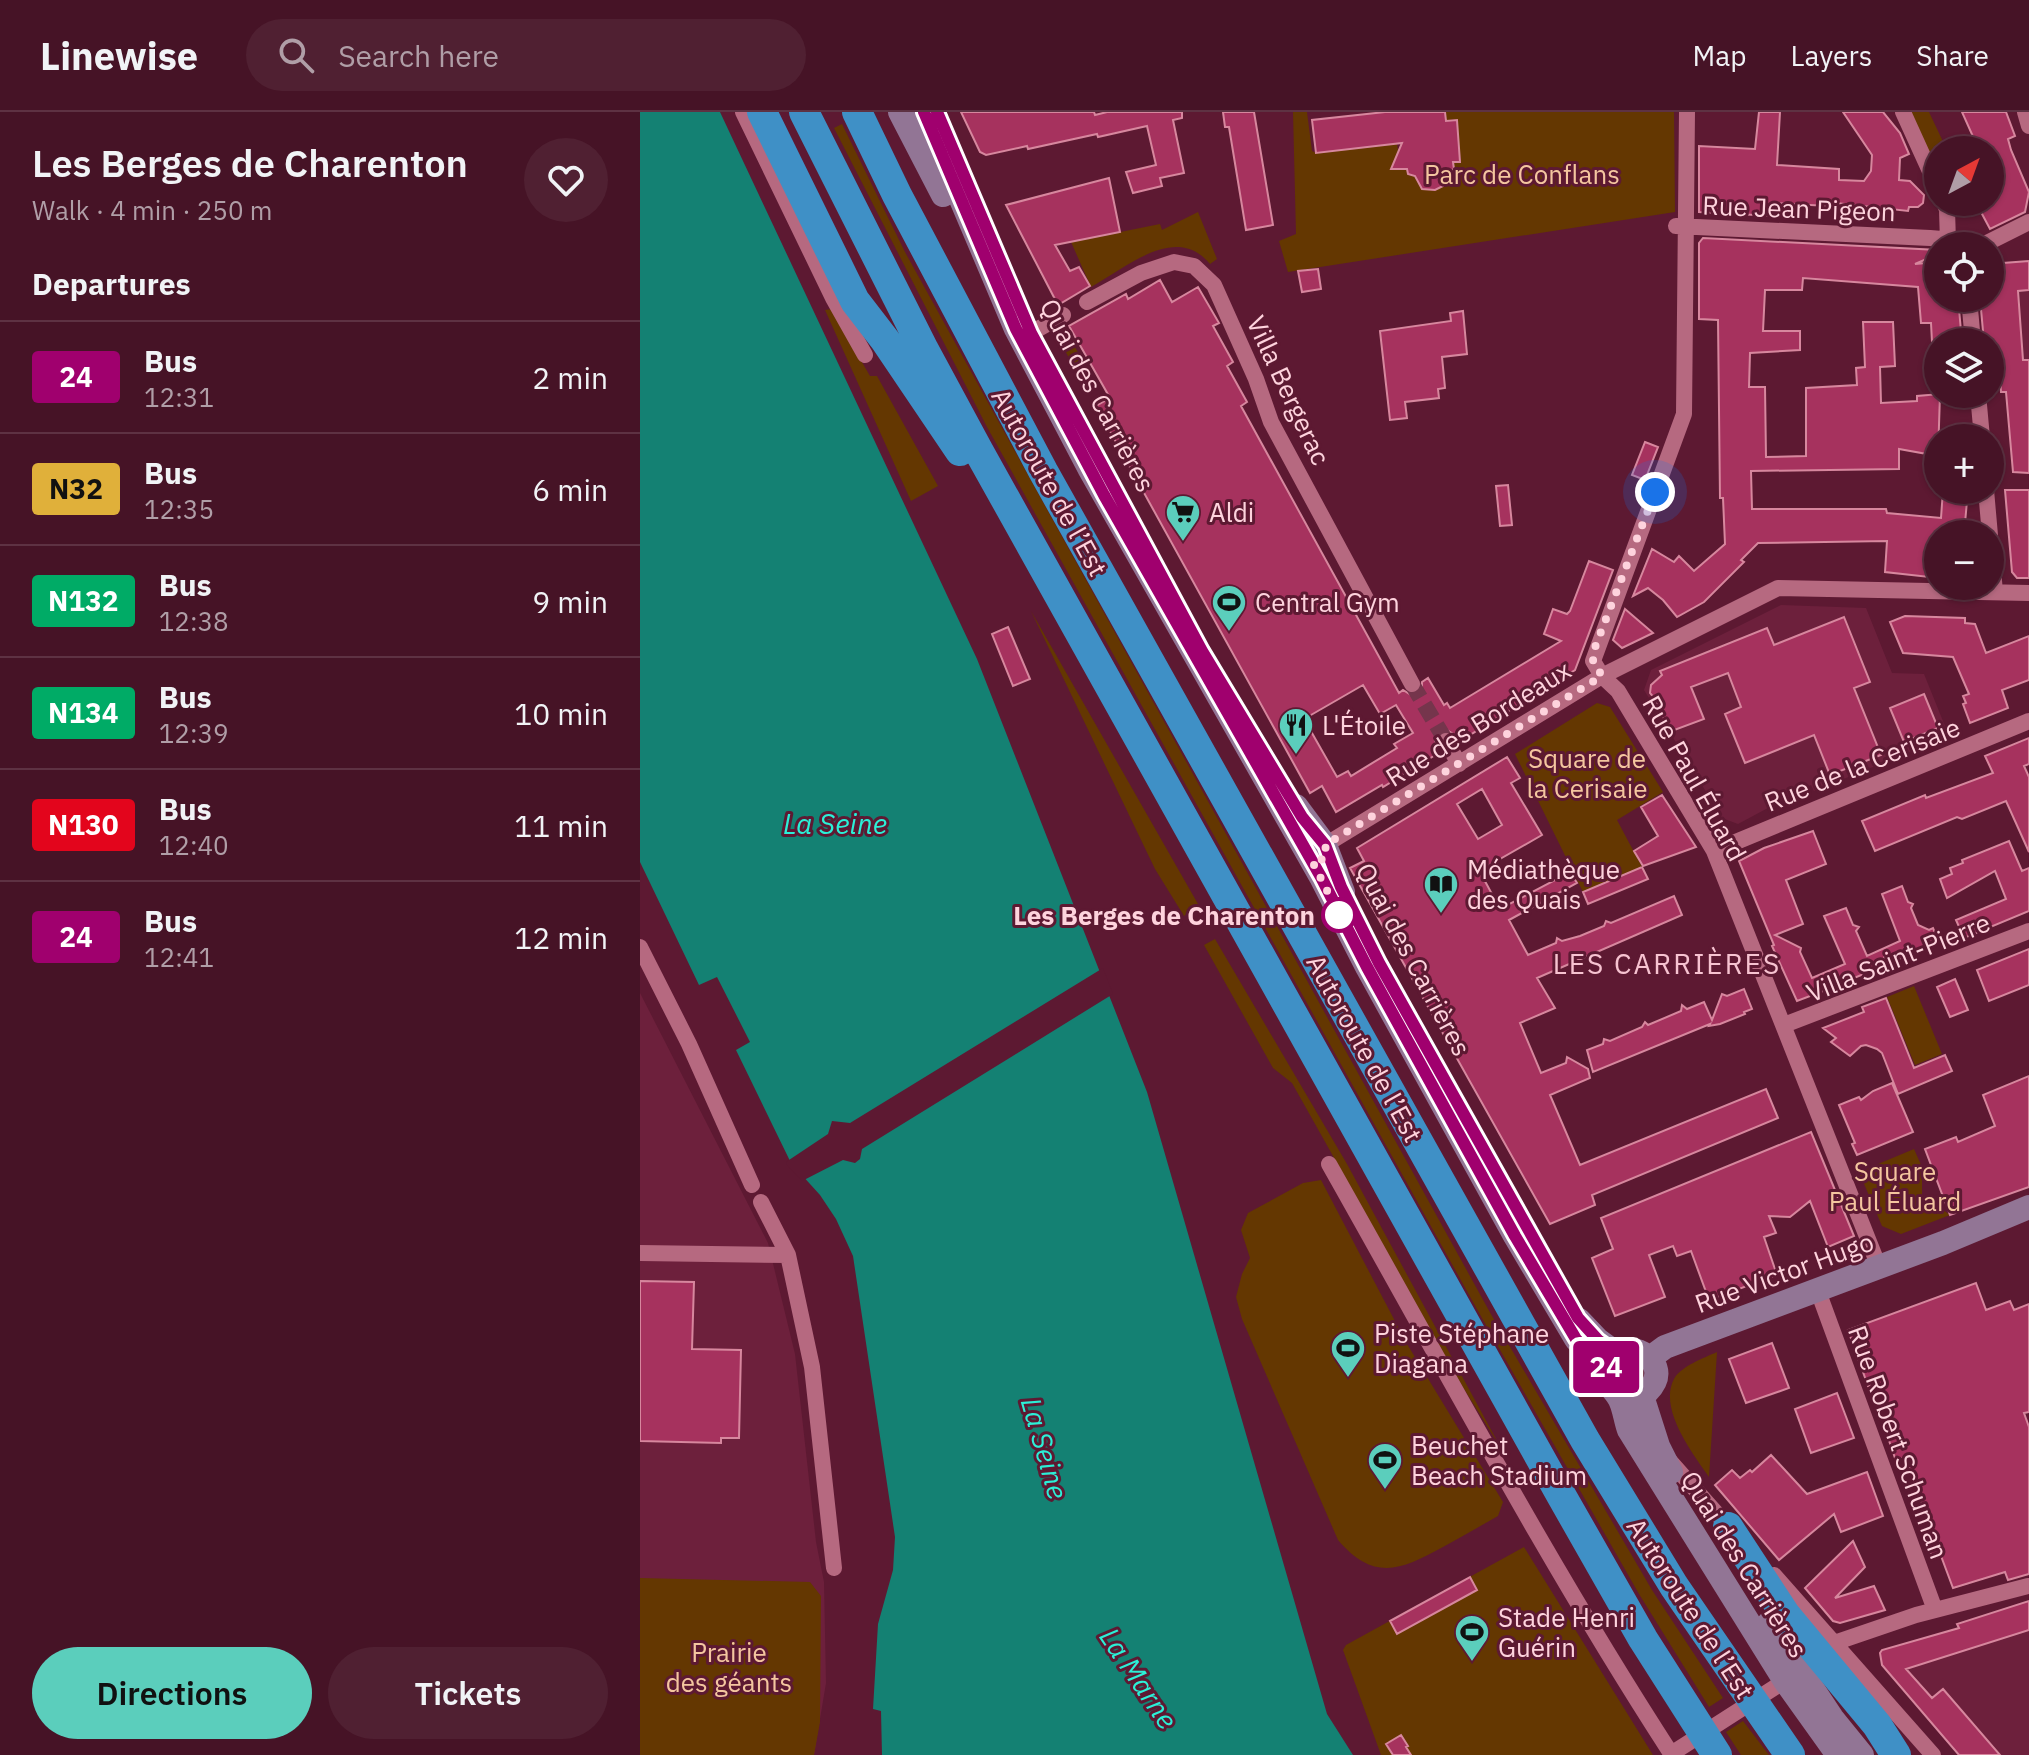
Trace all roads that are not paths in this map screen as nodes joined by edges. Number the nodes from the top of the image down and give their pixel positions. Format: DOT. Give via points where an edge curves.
graph roads {
  1 [pos="743,112"];
  2 [pos="762,112"];
  3 [pos="804,112"];
  4 [pos="857,112"];
  5 [pos="900,112"];
  6 [pos="924,112"];
  7 [pos="937,112"];
  8 [pos="1687,112"];
  9 [pos="1903,112"];
  10 [pos="2025,112"];
  11 [pos="2029,126"];
  12 [pos="1924,158"];
  13 [pos="2029,222"];
  14 [pos="1681,227"];
  15 [pos="2004,234"];
  16 [pos="1924,238"];
  17 [pos="1087,302"];
  18 [pos="1063,315"];
  19 [pos="1031,333"];
  20 [pos="865,355"];
  21 [pos="1033,360"];
  22 [pos="1047,576"];
  23 [pos="1924,591"];
  24 [pos="2004,592"];
  25 [pos="2029,593"];
  26 [pos="1602,676"];
  27 [pos="1412,684"];
  28 [pos="2029,721"];
  29 [pos="1446,741"];
  30 [pos="1459,764"];
  31 [pos="1318,849"];
  32 [pos="1714,851"];
  33 [pos="2029,931"];
  34 [pos="640,947"];
  35 [pos="1784,1025"];
  36 [pos="1329,1164"];
  37 [pos="752,1185"];
  38 [pos="761,1202"];
  39 [pos="2029,1207"];
  40 [pos="640,1253"];
  41 [pos="788,1255"];
  42 [pos="1879,1267"];
  43 [pos="1818,1291"];
  44 [pos="1650,1358"];
  45 [pos="1611,1361"];
  46 [pos="1630,1396"];
  47 [pos="1658,1446"];
  48 [pos="1728,1527"];
  49 [pos="834,1568"];
  50 [pos="2028,1586"];
  51 [pos="1935,1610"];
  52 [pos="1834,1643"];
  53 [pos="1781,1683"];
  54 [pos="1673,1754"];
  55 [pos="1717,1755"];
  56 [pos="1790,1755"];
  57 [pos="1838,1755"];
  58 [pos="1862,1755"];
  59 [pos="1896,1755"];
  60 [pos="1933,1755"];
  1 -- 20 [label="street"];
  2 -- 22 [label="highway" via="855,301"];
  3 -- 22 [label="highway, Autoroute de l’Est" via="924,350"];
  4 -- 56 [label="highway, Autoroute de l’Est" via="1029,444 1570,1414 1674,1586"];
  5 -- 21 [label="main road" via="1015,335"];
  6 -- 21 [label="main road, Quai des Carrières"];
  7 -- 19 [label="main road, Quai des Carrières"];
  8 -- 14 [label="street"];
  9 -- 12 [label="street"];
  10 -- 11 [label="street"];
  13 -- 15 [label="street"];
  14 -- 16 [label="street, Rue Jean Pigeon"];
  14 -- 26 [label="street" via="1684,414 1594,650 1593,661"];
  17 -- 27 [label="street, Villa Bergerac" via="1174,262 1194,266 1214,285 1271,422"];
  18 -- 19 [label="street"];
  19 -- 31 [label="main road, Quai des Carrières" via="1202,651"];
  21 -- 31 [label="main road, Quai des Carrières" via="1133,548"];
  22 -- 55 [label="highway, Autoroute de l’Est" via="1568,1508"];
  23 -- 26 [label="street, Rue des Bordeaux" via="1778,588"];
  24 -- 25 [label="street, Rue des Bordeaux"];
  26 -- 30 [label="street, Rue des Bordeaux"];
  26 -- 32 [label="street, Rue Paul Éluard" via="1618,691"];
  28 -- 32 [label="street, Rue de la Cerisaie"];
  29 -- 30 [label="street"];
  30 -- 31 [label="street, Rue des Bordeaux"];
  31 -- 45 [label="main road, Quai des Carrières" via="1578,1318"];
  32 -- 35 [label="street, Rue Paul Éluard"];
  33 -- 35 [label="street, Villa Saint-Pierre"];
  34 -- 37 [label="street"];
  35 -- 42 [label="street, Rue Paul Éluard"];
  36 -- 54 [label="street" via="1538,1534"];
  38 -- 41 [label="street"];
  39 -- 42 [label="main road, Rue Victor Hugo"];
  40 -- 41 [label="street"];
  41 -- 49 [label="street" via="812,1367"];
  42 -- 43 [label="main road, Rue Victor Hugo"];
  43 -- 44 [label="main road, Rue Victor Hugo" via="1665,1347"];
  43 -- 51 [label="street, Rue Robert Schuman"];
  44 -- 45 [label="main road" via="1630,1348"];
  44 -- 46 [label="main road" via="1655,1375 1649,1390"];
  45 -- 46 [label="main road" via="1607,1383"];
  46 -- 47 [label="main road, Quai des Carrières"];
  46 -- 53 [label="main road, Quai des Carrières" via="1629,1430"];
  47 -- 48 [label="street, Quai des Carrières"];
  47 -- 53 [label="main road, Quai des Carrières"];
  48 -- 52 [label="street, Quai des Carrières"];
  48 -- 59 [label="highway" via="1785,1614"];
  50 -- 51 [label="street"];
  51 -- 52 [label="street"];
  52 -- 60 [label="street, Quai des Carrières"];
  53 -- 54 [label="street"];
  53 -- 57 [label="main road, Quai des Carrières"];
  53 -- 58 [label="main road, Quai des Carrières" via="1832,1718"];
}
